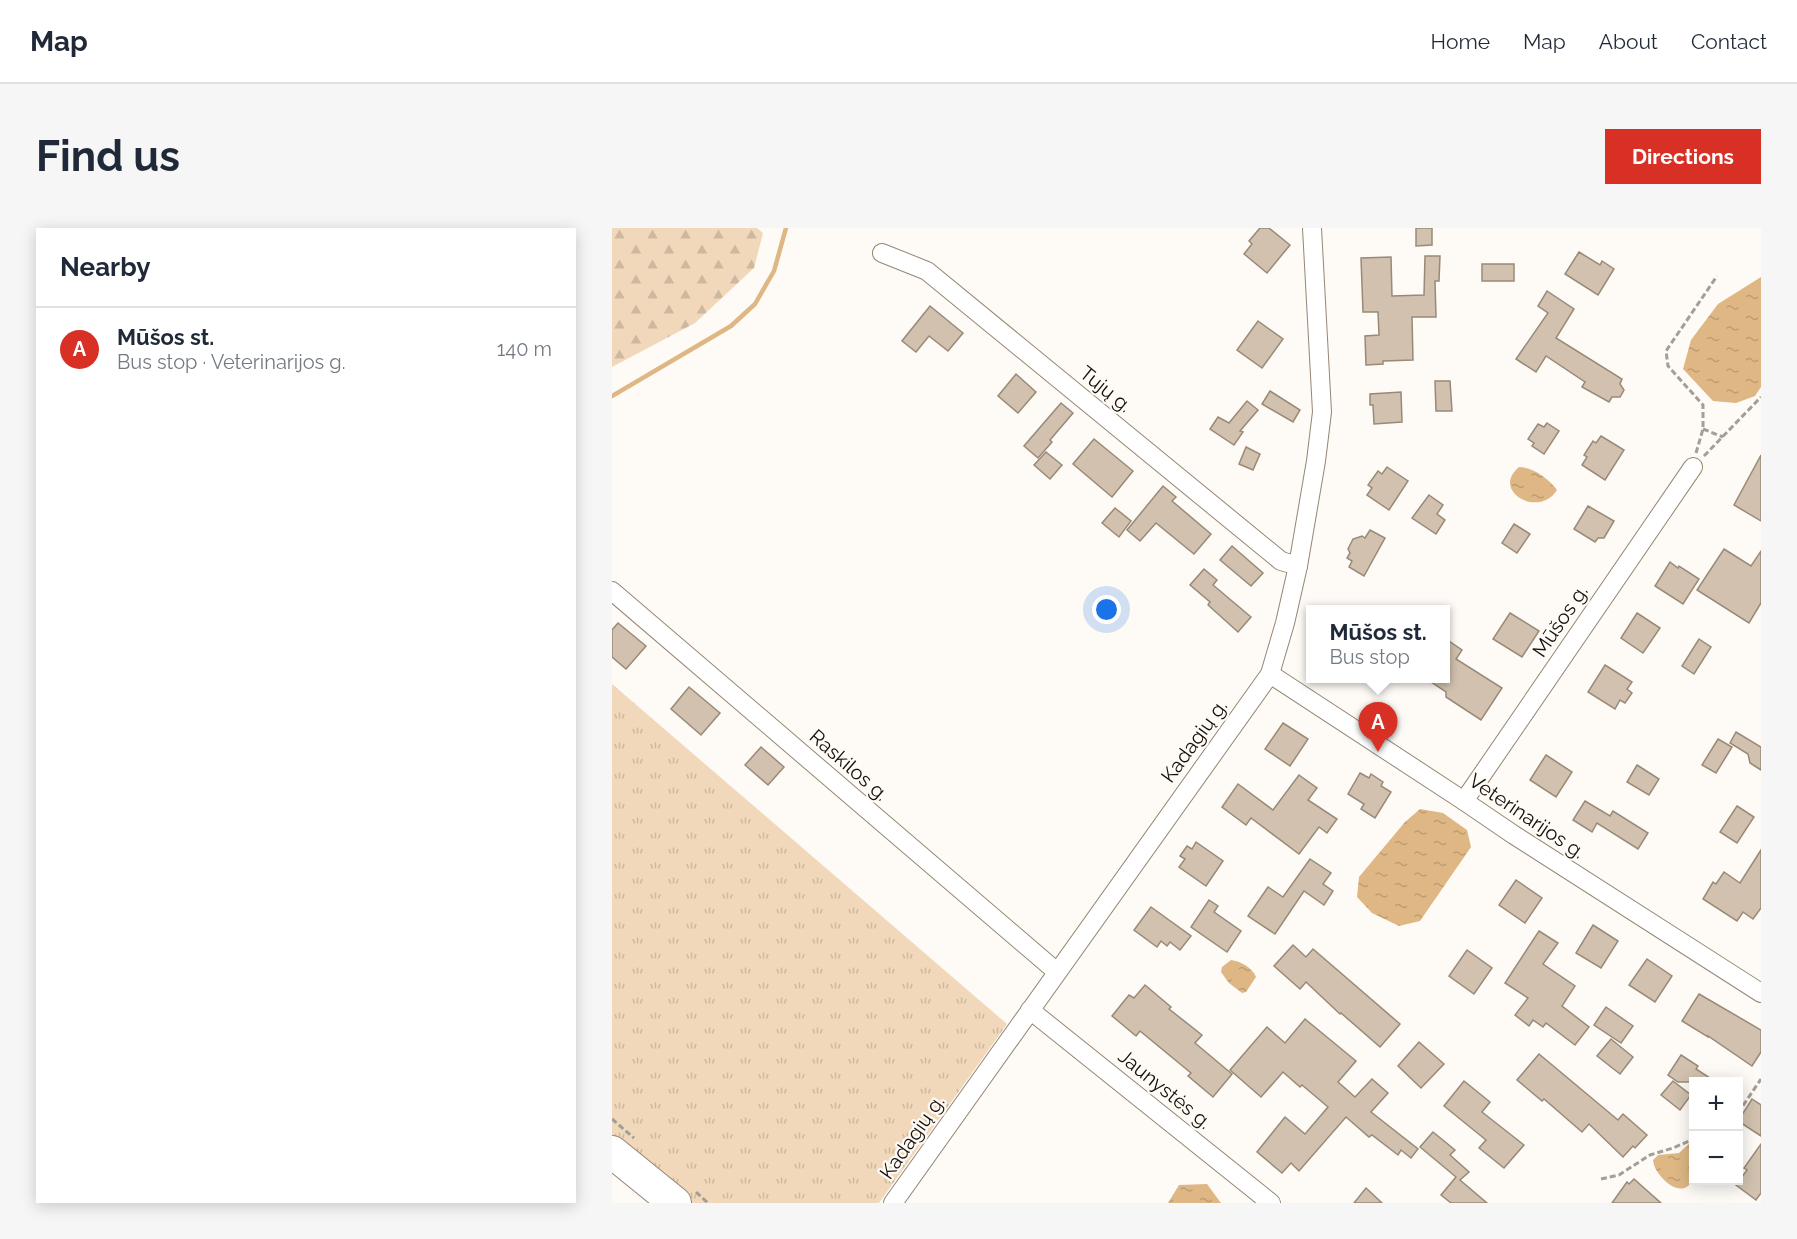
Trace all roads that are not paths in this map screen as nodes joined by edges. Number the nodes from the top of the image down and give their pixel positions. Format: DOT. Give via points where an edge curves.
graph roads {
  1 [pos="1312,228"];
  2 [pos="882,253"];
  3 [pos="1693,467"];
  4 [pos="1298,566"];
  5 [pos="612,591"];
  6 [pos="1270,674"];
  7 [pos="1464,801"];
  8 [pos="1057,972"];
  9 [pos="1761,993"];
  10 [pos="1030,1010"];
  11 [pos="612,1152"];
  12 [pos="612,1179"];
  13 [pos="640,1203"];
  14 [pos="675,1203"];
  15 [pos="893,1203"];
  16 [pos="1271,1203"];
  1 -- 4 [label="street, Kadagių g." via="1322,412"];
  2 -- 4 [label="street, Tujų g." via="927,271 1281,561"];
  3 -- 7 [label="street, Mūšos g."];
  4 -- 6 [label="street, Kadagių g."];
  5 -- 8 [label="street, Raskilos g."];
  6 -- 7 [label="street, Veterinarijos g."];
  6 -- 8 [label="street, Kadagių g."];
  7 -- 9 [label="street, Veterinarijos g."];
  8 -- 10 [label="street, Kadagių g."];
  10 -- 15 [label="street, Kadagių g."];
  10 -- 16 [label="street, Jaunystės g."];
  11 -- 14 [label="highway"];
  12 -- 13 [label="highway"];
}
